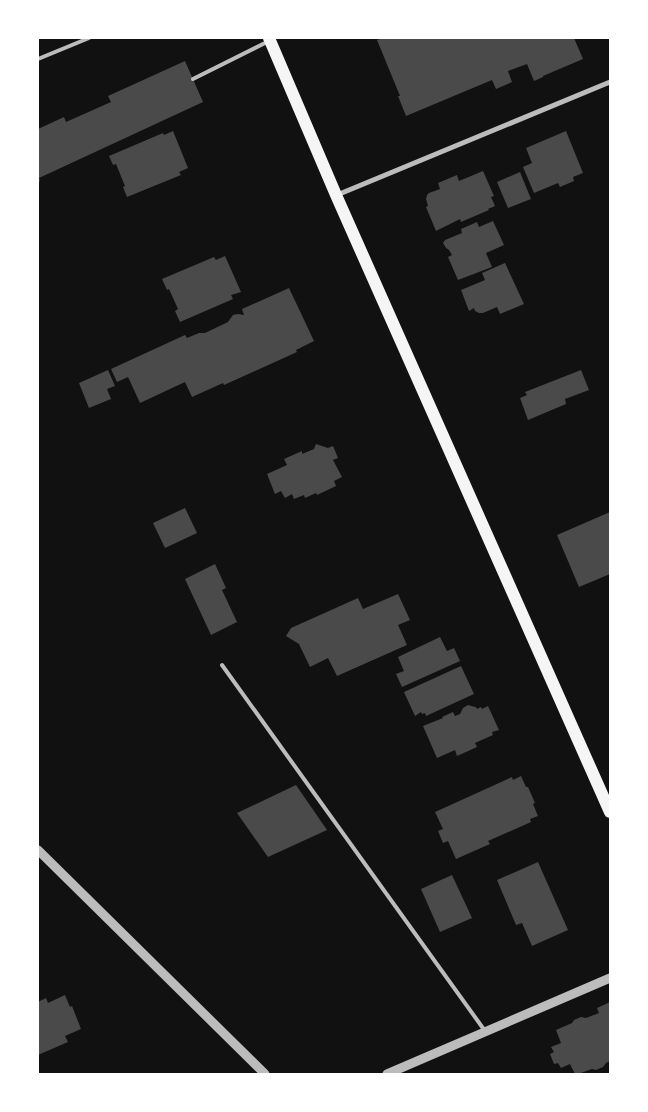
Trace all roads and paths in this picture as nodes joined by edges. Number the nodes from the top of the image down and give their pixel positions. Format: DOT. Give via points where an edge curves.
graph roads {
  1 [pos="89,38"];
  2 [pos="270,39"];
  3 [pos="38,59"];
  4 [pos="193,80"];
  5 [pos="610,82"];
  6 [pos="336,195"];
  7 [pos="222,665"];
  8 [pos="610,812"];
  9 [pos="38,850"];
  10 [pos="610,978"];
  11 [pos="486,1032"];
  12 [pos="265,1074"];
  13 [pos="387,1074"];
  1 -- 3 [label="lane"];
  2 -- 4 [label="lane"];
  2 -- 6 [label="main road"];
  5 -- 6 [label="street"];
  6 -- 8 [label="main road"];
  7 -- 11 [label="lane"];
  9 -- 12 [label="street"];
  10 -- 11 [label="street"];
  11 -- 13 [label="street"];
}
